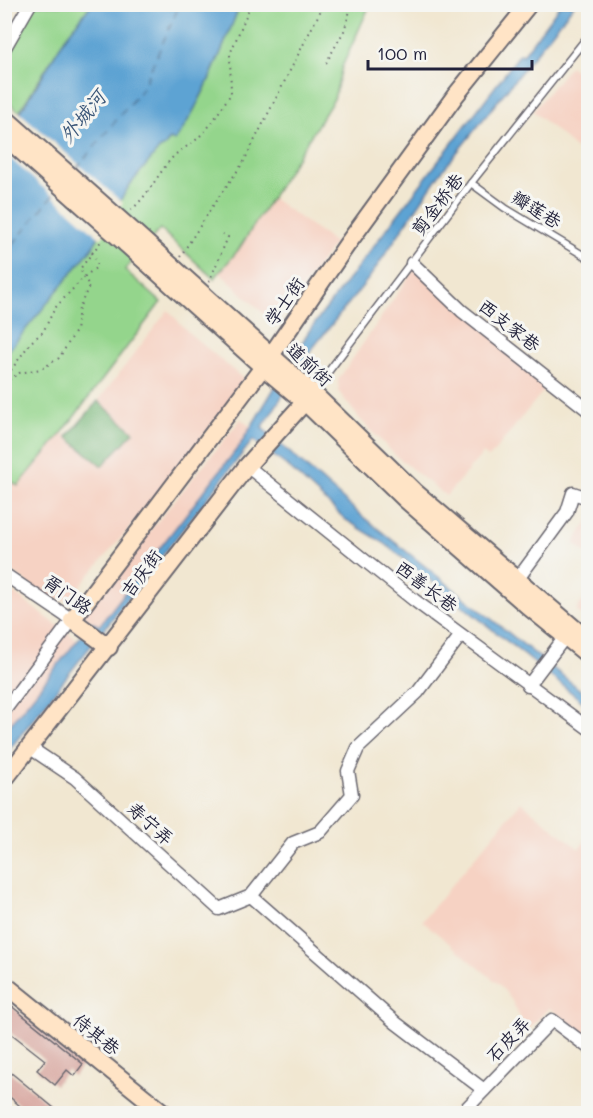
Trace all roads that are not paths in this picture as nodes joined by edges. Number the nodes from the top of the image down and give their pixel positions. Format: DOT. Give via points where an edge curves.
graph roads {
  1 [pos="30,4"];
  2 [pos="525,6"];
  3 [pos="588,36"];
  4 [pos="4,49"];
  5 [pos="4,117"];
  6 [pos="4,136"];
  7 [pos="471,183"];
  8 [pos="130,238"];
  9 [pos="588,258"];
  10 [pos="412,263"];
  11 [pos="272,366"];
  12 [pos="309,397"];
  13 [pos="588,410"];
  14 [pos="247,466"];
  15 [pos="588,498"];
  16 [pos="4,574"];
  17 [pos="516,580"];
  18 [pos="77,624"];
  19 [pos="461,635"];
  20 [pos="565,637"];
  21 [pos="588,640"];
  22 [pos="107,645"];
  23 [pos="588,656"];
  24 [pos="528,686"];
  25 [pos="4,711"];
  26 [pos="588,728"];
  27 [pos="29,747"];
  28 [pos="4,780"];
  29 [pos="251,896"];
  30 [pos="4,984"];
  31 [pos="588,1047"];
  32 [pos="484,1090"];
  33 [pos="154,1110"];
  34 [pos="461,1113"];
  1 -- 4 [label="street"];
  2 -- 11 [label="main road, 学士街" via="455,96"];
  3 -- 7 [label="lane, 剪金桥巷"];
  5 -- 8 [label="main road, 道前街, bridge"];
  6 -- 8 [label="main road, 道前街, bridge"];
  7 -- 9 [label="lane, 瓣莲巷"];
  7 -- 10 [label="lane, 剪金桥巷"];
  8 -- 11 [label="main road, 道前街"];
  8 -- 11 [label="main road, 道前街" via="174,267 204,294"];
  10 -- 12 [label="lane, 剪金桥巷"];
  10 -- 13 [label="street, 西支家巷" via="462,311"];
  11 -- 12 [label="main road, 道前街"];
  11 -- 18 [label="main road, 学士街"];
  12 -- 14 [label="main road, 吉庆街"];
  12 -- 17 [label="main road, 道前街"];
  12 -- 20 [label="main road, 道前街" via="406,500"];
  14 -- 19 [label="street, 西善长巷"];
  14 -- 22 [label="main road, 吉庆街"];
  15 -- 17 [label="street" via="573,494 567,512"];
  16 -- 18 [label="street, 胥门路"];
  17 -- 21 [label="main road, 道前街"];
  18 -- 22 [label="main road, 胥门路"];
  18 -- 25 [label="street"];
  19 -- 24 [label="street, 西善长巷"];
  19 -- 29 [label="street" via="418,692 358,748 348,771 352,795 320,832 293,843"];
  20 -- 23 [label="main road, 道前街"];
  20 -- 24 [label="street"];
  22 -- 27 [label="main road, 吉庆街"];
  24 -- 26 [label="street, 西善长巷"];
  27 -- 28 [label="main road, 吉庆街"];
  27 -- 29 [label="street, 寿宁弄" via="75,778 219,909"];
  29 -- 32 [label="street" via="396,1023"];
  30 -- 33 [label="main road, 侍其巷"];
  31 -- 32 [label="street, 石皮弄" via="552,1020"];
  32 -- 34 [label="street"];
}
